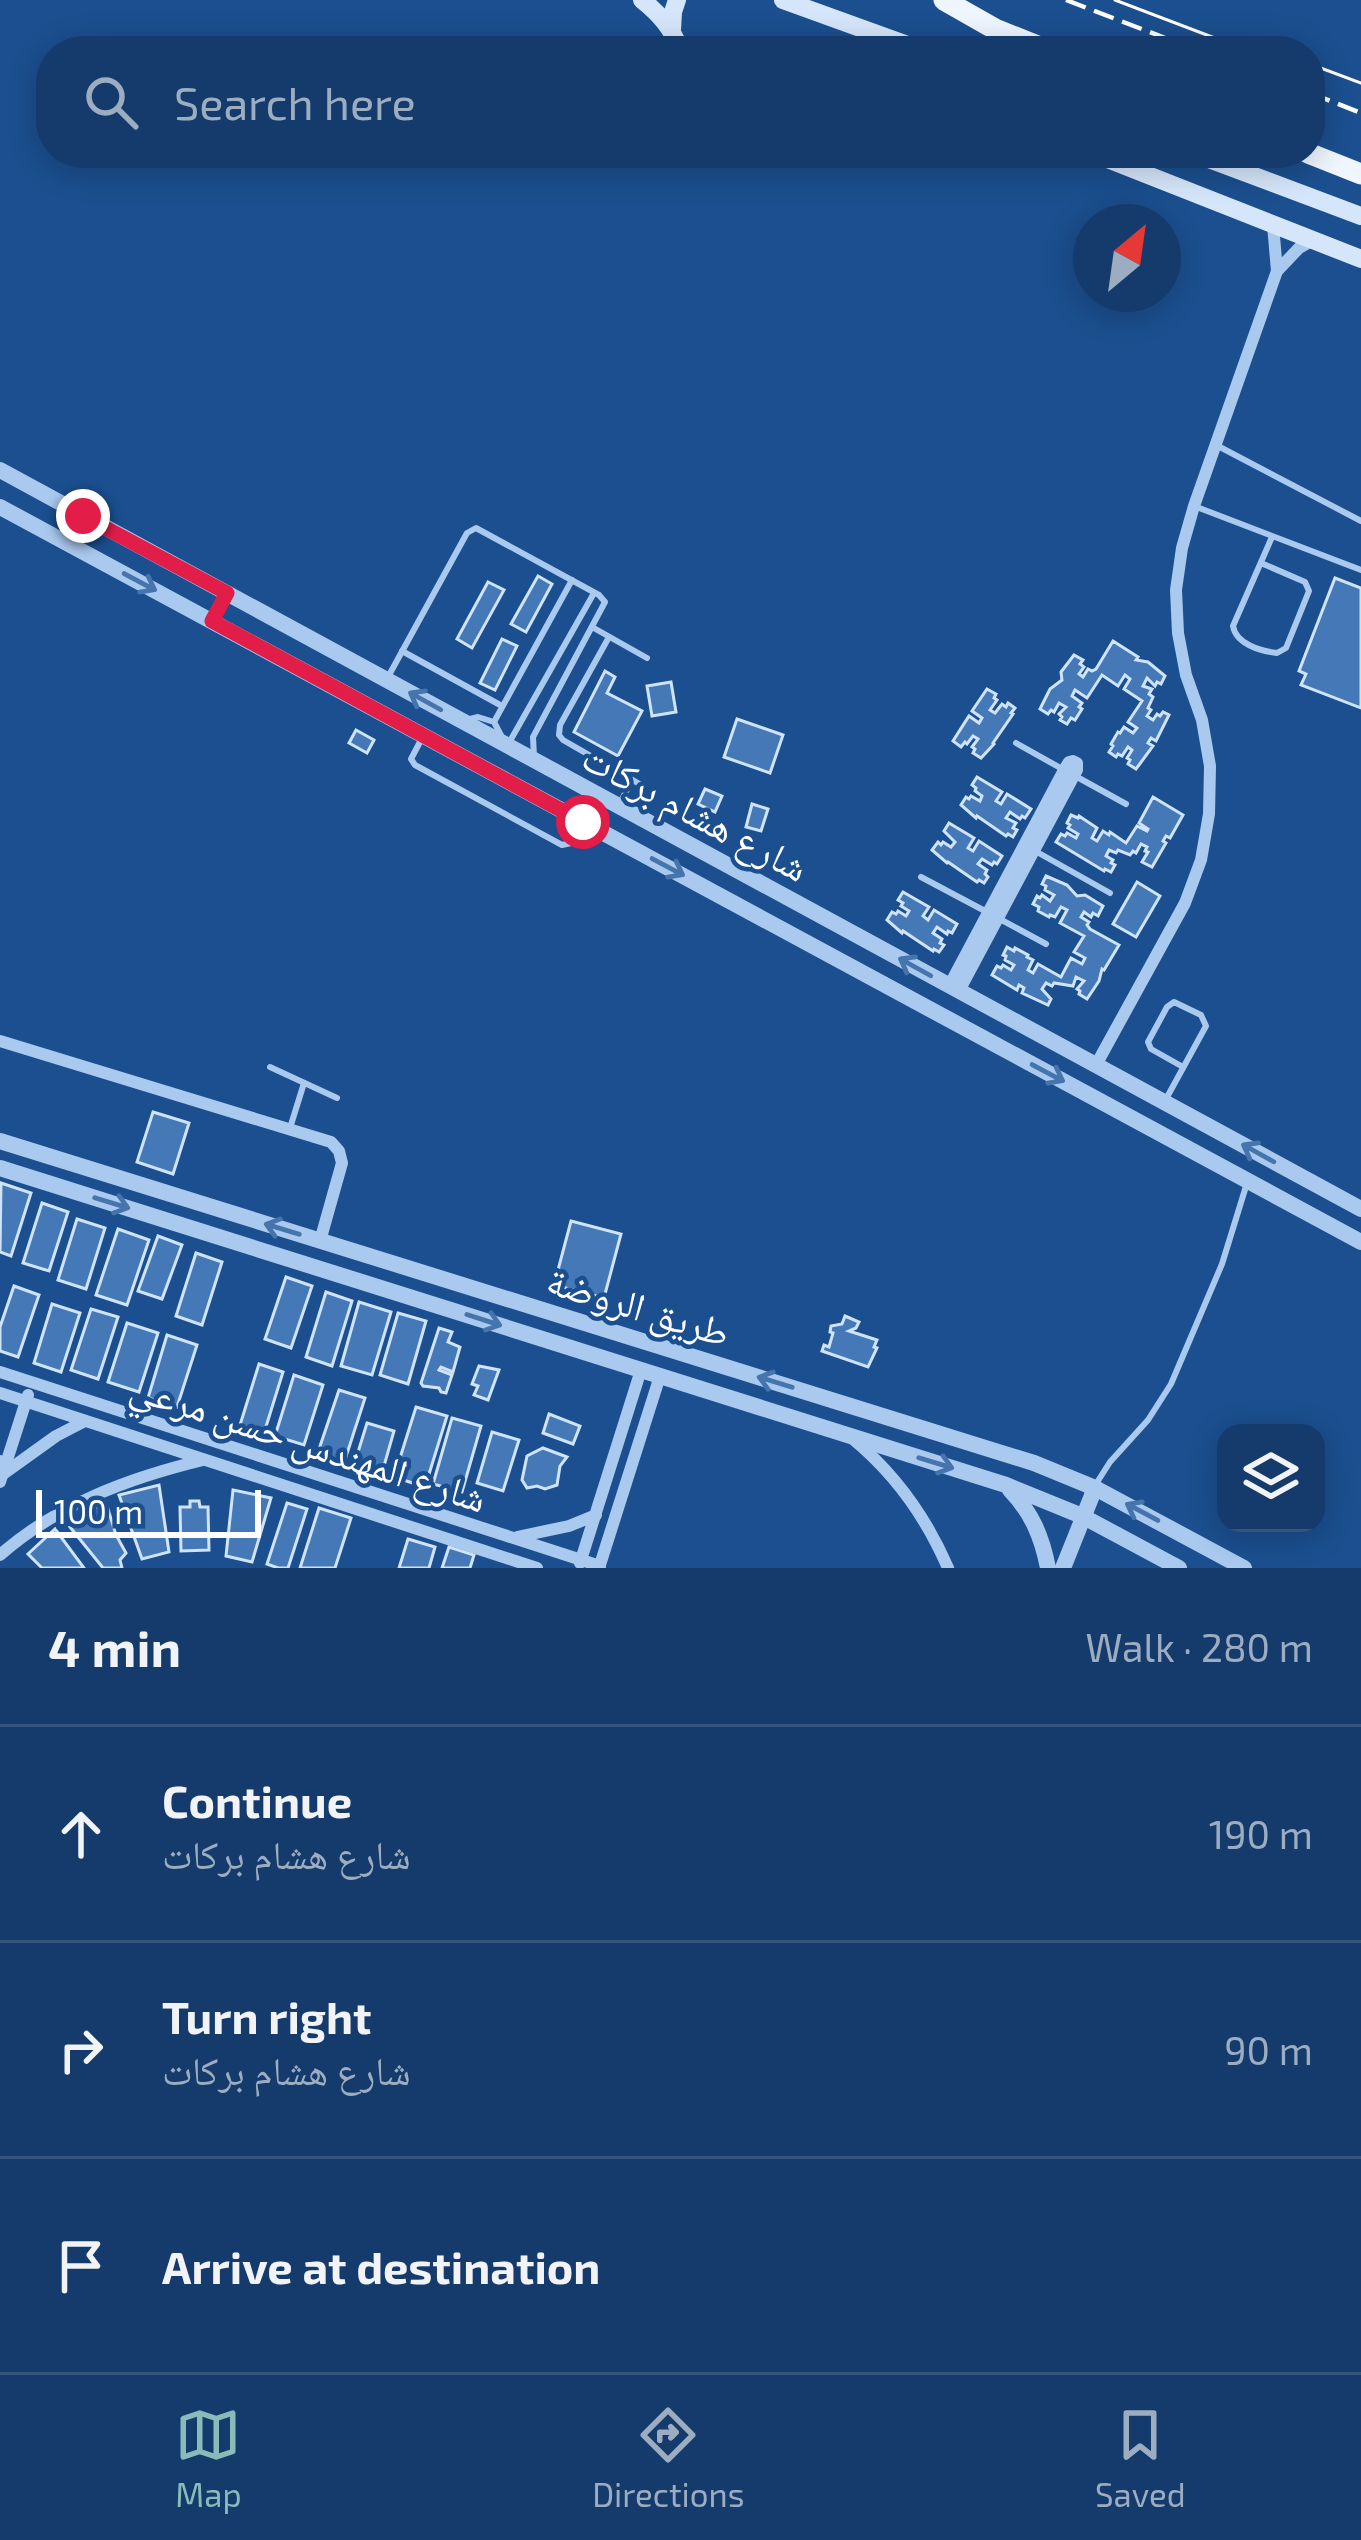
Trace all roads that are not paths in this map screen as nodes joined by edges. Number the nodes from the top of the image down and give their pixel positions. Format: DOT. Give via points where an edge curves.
graph roads {
  1 [pos="642,0"];
  2 [pos="677,0"];
  3 [pos="783,0"];
  4 [pos="944,0"];
  5 [pos="672,30"];
  6 [pos="675,36"];
  7 [pos="870,36"];
  8 [pos="1012,36"];
  9 [pos="1325,160"];
  10 [pos="1130,168"];
  11 [pos="1233,168"];
  12 [pos="1361,174"];
  13 [pos="1361,216"];
  14 [pos="1273,225"];
  15 [pos="1312,240"];
  16 [pos="1361,259"];
  17 [pos="1277,271"];
  18 [pos="1216,445"];
  19 [pos="0,470"];
  20 [pos="1194,506"];
  21 [pos="0,507"];
  22 [pos="1361,521"];
  23 [pos="1272,537"];
  24 [pos="1262,562"];
  25 [pos="1361,571"];
  26 [pos="572,580"];
  27 [pos="594,592"];
  28 [pos="227,593"];
  29 [pos="212,621"];
  30 [pos="592,627"];
  31 [pos="609,637"];
  32 [pos="402,651"];
  33 [pos="647,658"];
  34 [pos="386,680"];
  35 [pos="502,706"];
  36 [pos="464,722"];
  37 [pos="494,722"];
  38 [pos="423,735"];
  39 [pos="1016,743"];
  40 [pos="506,745"];
  41 [pos="534,760"];
  42 [pos="1069,773"];
  43 [pos="632,780"];
  44 [pos="643,786"];
  45 [pos="1126,804"];
  46 [pos="618,806"];
  47 [pos="583,822"];
  48 [pos="1034,850"];
  49 [pos="921,877"];
  50 [pos="1110,893"];
  51 [pos="809,909"];
  52 [pos="993,916"];
  53 [pos="796,937"];
  54 [pos="1046,944"];
  55 [pos="954,988"];
  56 [pos="0,1042"];
  57 [pos="1096,1065"];
  58 [pos="270,1067"];
  59 [pos="1184,1067"];
  60 [pos="304,1083"];
  61 [pos="337,1098"];
  62 [pos="1156,1098"];
  63 [pos="1135,1120"];
  64 [pos="290,1128"];
  65 [pos="0,1141"];
  66 [pos="0,1168"];
  67 [pos="1248,1181"];
  68 [pos="1361,1209"];
  69 [pos="320,1241"];
  70 [pos="1361,1242"];
  71 [pos="371,1257"];
  72 [pos="436,1276"];
  73 [pos="364,1282"];
  74 [pos="430,1303"];
  75 [pos="641,1370"];
  76 [pos="0,1372"];
  77 [pos="660,1376"];
  78 [pos="32,1383"];
  79 [pos="0,1393"];
  80 [pos="26,1402"];
  81 [pos="86,1421"];
  82 [pos="848,1435"];
  83 [pos="203,1460"];
  84 [pos="1,1472"];
  85 [pos="1006,1485"];
  86 [pos="1095,1488"];
  87 [pos="596,1515"];
  88 [pos="1082,1516"];
  89 [pos="511,1538"];
  90 [pos="0,1556"];
  91 [pos="510,1563"];
  92 [pos="580,1564"];
  93 [pos="1236,1566"];
  94 [pos="600,1567"];
  95 [pos="537,1568"];
  96 [pos="948,1568"];
  97 [pos="1048,1568"];
  98 [pos="1064,1568"];
  99 [pos="1179,1568"];
  1 -- 5 [label="main road"];
  2 -- 5 [label="main road"];
  3 -- 7 [label="main road"];
  4 -- 8 [label="main road"];
  5 -- 6 [label="main road"];
  9 -- 12 [label="main road"];
  10 -- 14 [label="main road"];
  11 -- 13 [label="main road"];
  14 -- 15 [label="main road"];
  14 -- 17 [label="street"];
  15 -- 16 [label="main road"];
  15 -- 17 [label="street"];
  17 -- 18 [label="street"];
  18 -- 20 [label="street"];
  18 -- 22 [label="lane"];
  19 -- 28 [label="street, شارع هشام بركات"];
  20 -- 23 [label="lane"];
  20 -- 57 [label="street" via="1176,590 1186,676 1210,766 1201,860"];
  21 -- 29 [label="street, شارع هشام بركات, one-way"];
  23 -- 24 [label="lane"];
  23 -- 25 [label="lane"];
  24 -- 24 [label="lane" via="1234,632 1277,653 1310,591"];
  26 -- 27 [label="lane"];
  26 -- 32 [label="lane" via="471,529"];
  26 -- 35 [label="lane"];
  27 -- 30 [label="lane" via="604,602"];
  27 -- 40 [label="lane"];
  28 -- 29 [label="street"];
  28 -- 34 [label="street, شارع هشام بركات"];
  29 -- 38 [label="street, شارع هشام بركات"];
  30 -- 31 [label="lane"];
  30 -- 41 [label="lane" via="533,737"];
  31 -- 33 [label="lane"];
  31 -- 43 [label="lane" via="559,735"];
  32 -- 34 [label="lane"];
  32 -- 35 [label="lane"];
  36 -- 34 [label="street, شارع هشام بركات, one-way"];
  35 -- 37 [label="lane"];
  36 -- 37 [label="lane"];
  36 -- 40 [label="street, شارع هشام بركات"];
  37 -- 40 [label="lane"];
  38 -- 47 [label="street, شارع هشام بركات"];
  38 -- 47 [label="lane" via="412,763 456,788 562,845"];
  39 -- 42 [label="lane"];
  40 -- 41 [label="street, شارع هشام بركات"];
  41 -- 46 [label="street, شارع هشام بركات"];
  42 -- 45 [label="lane"];
  42 -- 48 [label="street"];
  42 -- 52 [label="street"];
  43 -- 44 [label="lane"];
  43 -- 46 [label="lane"];
  46 -- 51 [label="street, شارع هشام بركات"];
  47 -- 53 [label="street, شارع هشام بركات, one-way"];
  48 -- 50 [label="lane"];
  48 -- 52 [label="street"];
  49 -- 52 [label="lane"];
  51 -- 53 [label="street"];
  55 -- 51 [label="street, شارع هشام بركات, one-way"];
  52 -- 54 [label="lane"];
  52 -- 55 [label="street"];
  53 -- 63 [label="street, شارع هشام بركات, one-way"];
  55 -- 57 [label="street, شارع هشام بركات"];
  56 -- 64 [label="street"];
  57 -- 62 [label="street, شارع هشام بركات"];
  58 -- 60 [label="lane"];
  59 -- 59 [label="lane" via="1206,1022 1174,1002 1148,1042"];
  59 -- 62 [label="lane"];
  60 -- 61 [label="lane"];
  60 -- 64 [label="lane"];
  62 -- 63 [label="street"];
  68 -- 62 [label="street, شارع هشام بركات, one-way"];
  63 -- 67 [label="street, شارع هشام بركات"];
  64 -- 69 [label="street" via="331,1142 341,1157"];
  69 -- 65 [label="street, طريق الروضة, one-way"];
  66 -- 73 [label="street, طريق الروضة, one-way"];
  67 -- 70 [label="street, شارع هشام بركات"];
  67 -- 86 [label="lane" via="1171,1384"];
  69 -- 71 [label="street, طريق الروضة"];
  71 -- 72 [label="street, طريق الروضة"];
  71 -- 73 [label="street" via="374,1271"];
  72 -- 74 [label="street" via="425,1287"];
  86 -- 72 [label="street, طريق الروضة, one-way"];
  73 -- 74 [label="street, طريق الروضة"];
  74 -- 75 [label="street, طريق الروضة, one-way"];
  75 -- 77 [label="street, طريق الروضة"];
  75 -- 87 [label="street"];
  76 -- 78 [label="street, شارع المهندس حسن مرعي"];
  77 -- 82 [label="street, طريق الروضة"];
  77 -- 94 [label="street"];
  78 -- 80 [label="street"];
  78 -- 89 [label="street, شارع المهندس حسن مرعي"];
  79 -- 80 [label="street, شارع المهندس حسن مرعي"];
  80 -- 81 [label="street, شارع المهندس حسن مرعي"];
  80 -- 84 [label="street"];
  81 -- 83 [label="street, شارع المهندس حسن مرعي"];
  81 -- 84 [label="street"];
  82 -- 85 [label="street, طريق الروضة, one-way"];
  82 -- 96 [label="street" via="914,1504"];
  83 -- 90 [label="street" via="98,1492"];
  83 -- 91 [label="street, شارع المهندس حسن مرعي"];
  85 -- 88 [label="street, طريق الروضة"];
  85 -- 97 [label="street" via="1026,1507"];
  86 -- 88 [label="street"];
  93 -- 86 [label="street, طريق الروضة, one-way"];
  87 -- 89 [label="street"];
  87 -- 92 [label="street"];
  88 -- 98 [label="street"];
  88 -- 99 [label="street, طريق الروضة"];
  89 -- 92 [label="street, شارع المهندس حسن مرعي"];
  91 -- 95 [label="street, شارع المهندس حسن مرعي"];
  92 -- 94 [label="street, شارع المهندس حسن مرعي"];
}
